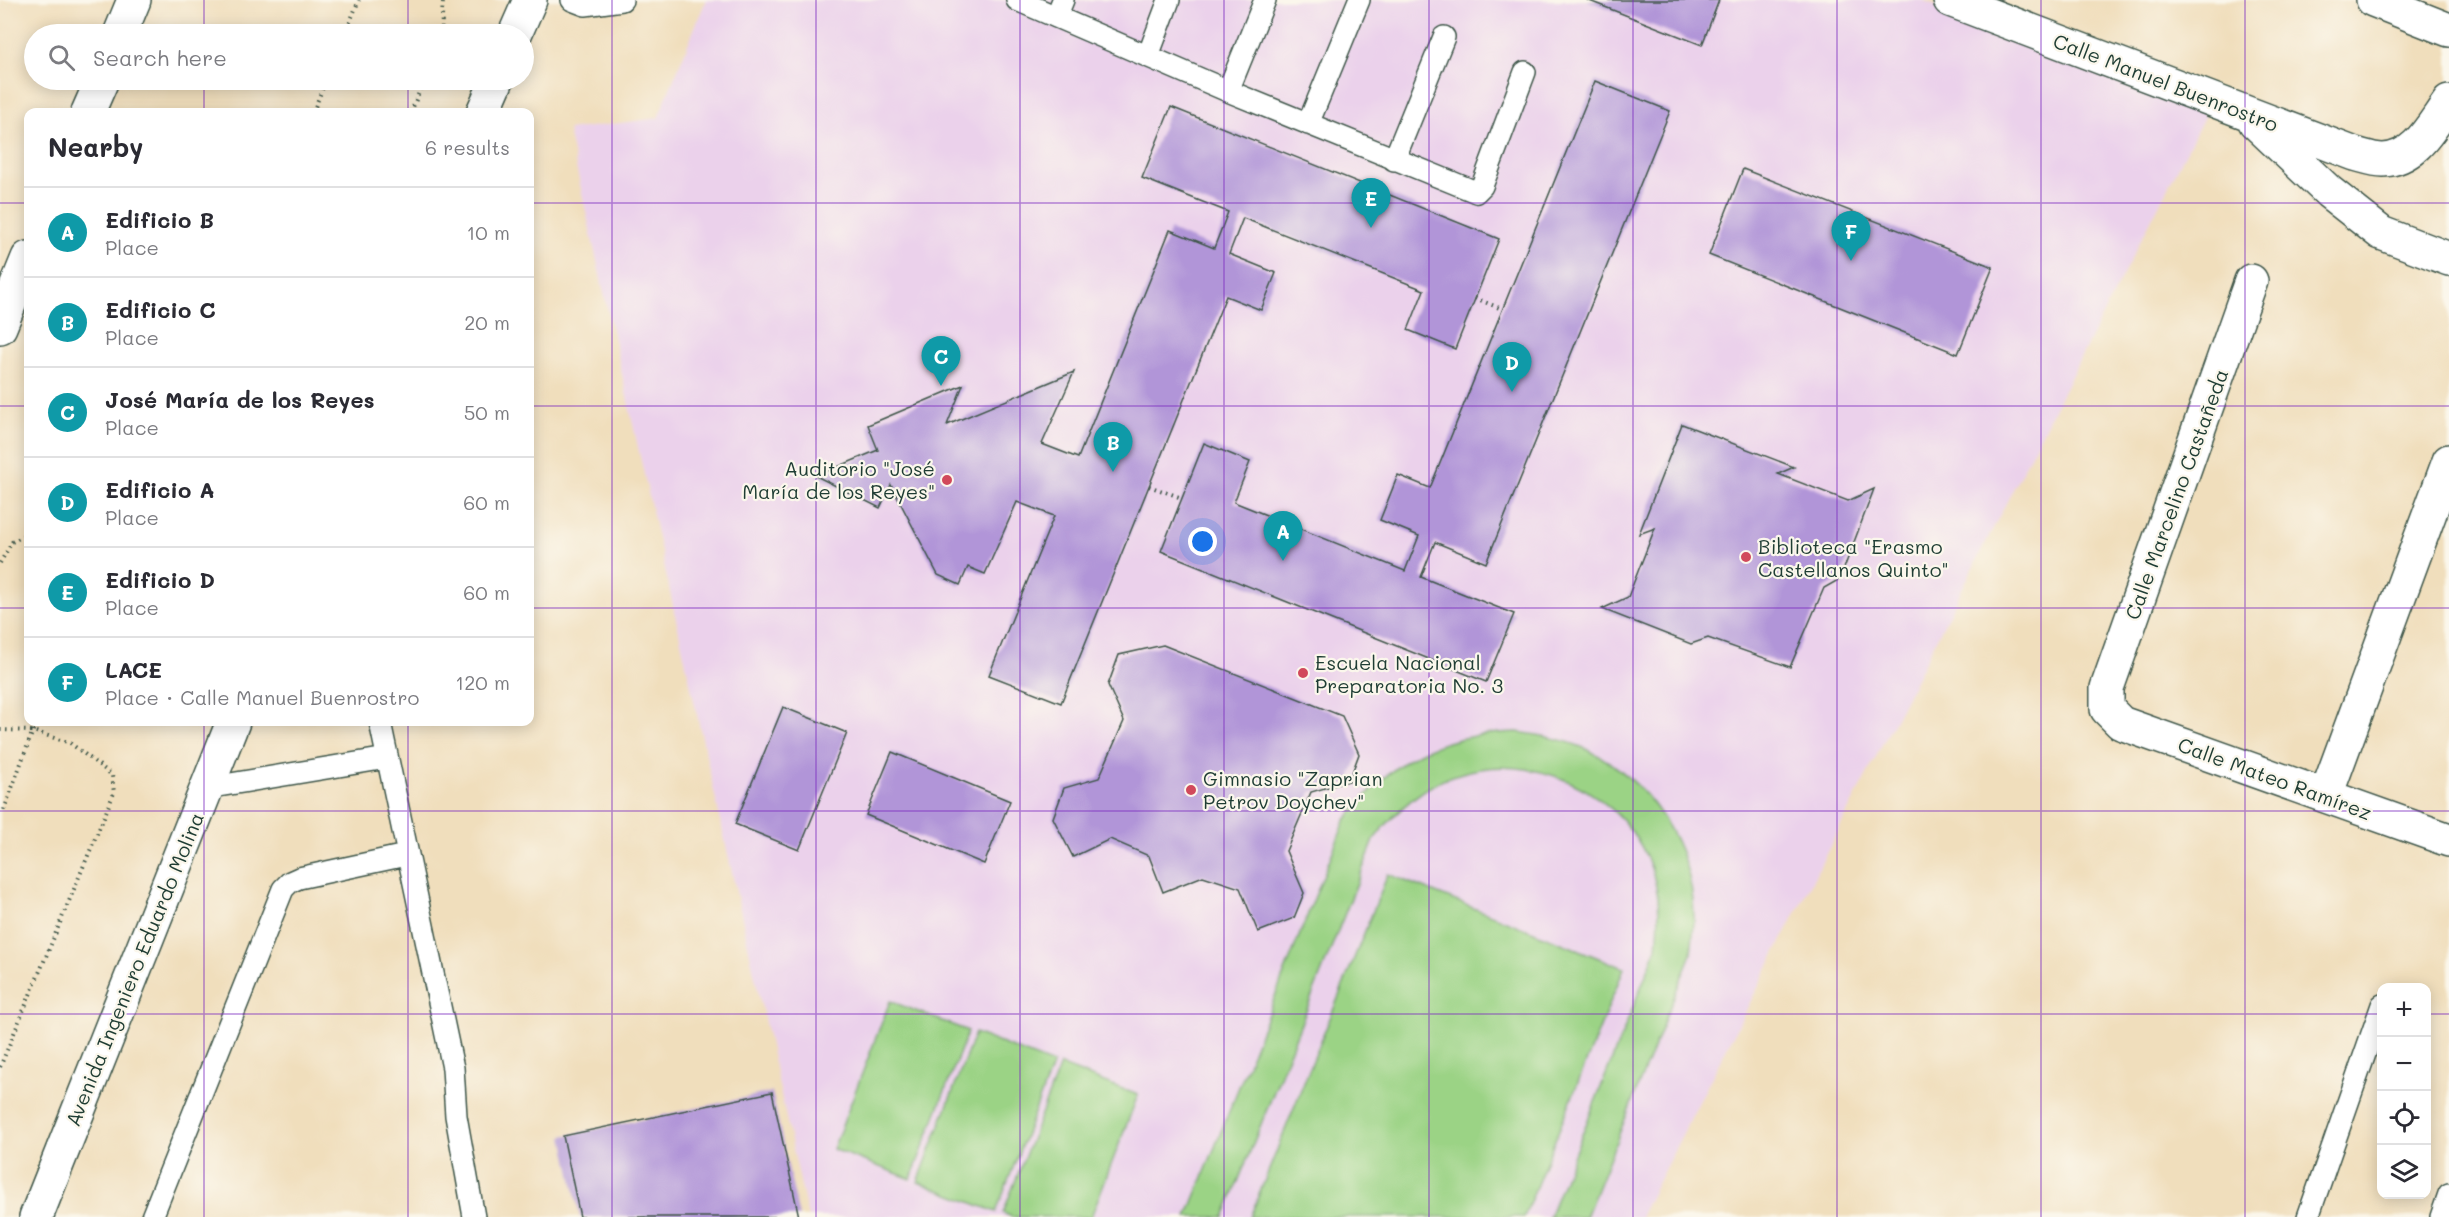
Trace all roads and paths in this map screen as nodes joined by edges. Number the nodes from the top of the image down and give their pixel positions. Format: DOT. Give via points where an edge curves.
graph roads {
  1 [pos="134,0"];
  2 [pos="359,0"];
  3 [pos="443,0"];
  4 [pos="530,0"];
  5 [pos="572,0"];
  6 [pos="622,0"];
  7 [pos="1017,0"];
  8 [pos="1170,0"];
  9 [pos="1265,0"];
  10 [pos="1359,0"];
  11 [pos="1950,0"];
  12 [pos="2373,0"];
  13 [pos="1060,9"];
  14 [pos="124,24"];
  15 [pos="349,24"];
  16 [pos="442,24"];
  17 [pos="519,24"];
  18 [pos="2449,30"];
  19 [pos="1444,37"];
  20 [pos="1148,56"];
  21 [pos="1525,72"];
  22 [pos="98,90"];
  23 [pos="322,90"];
  24 [pos="419,90"];
  25 [pos="492,90"];
  26 [pos="1228,91"];
  27 [pos="2449,102"];
  28 [pos="90,108"];
  29 [pos="315,108"];
  30 [pos="412,108"];
  31 [pos="485,108"];
  32 [pos="2244,112"];
  33 [pos="1308,123"];
  34 [pos="1394,160"];
  35 [pos="2449,259"];
  36 [pos="24,268"];
  37 [pos="2251,281"];
  38 [pos="1475,298"];
  39 [pos="1502,309"];
  40 [pos="0,327"];
  41 [pos="2449,460"];
  42 [pos="1149,486"];
  43 [pos="1182,498"];
  44 [pos="24,535"];
  45 [pos="0,563"];
  46 [pos="2106,709"];
  47 [pos="35,726"];
  48 [pos="231,726"];
  49 [pos="381,726"];
  50 [pos="0,730"];
  51 [pos="33,731"];
  52 [pos="387,758"];
  53 [pos="206,788"];
  54 [pos="2326,795"];
  55 [pos="4,810"];
  56 [pos="2449,840"];
  57 [pos="406,855"];
  58 [pos="2377,1019"];
  59 [pos="0,1066"];
  60 [pos="2449,1194"];
  61 [pos="36,1217"];
  62 [pos="152,1217"];
  63 [pos="474,1217"];
  64 [pos="2308,1217"];
  65 [pos="2441,1217"];
  1 -- 14 [label="street"];
  2 -- 15 [label="path"];
  3 -- 16 [label="path"];
  4 -- 17 [label="street"];
  5 -- 6 [label="lane" via="585,4"];
  7 -- 13 [label="lane"];
  8 -- 20 [label="lane"];
  9 -- 26 [label="lane"];
  10 -- 33 [label="lane"];
  11 -- 32 [label="street, Calle Manuel Buenrostro"];
  12 -- 18 [label="street"];
  13 -- 20 [label="lane"];
  19 -- 34 [label="lane"];
  20 -- 26 [label="lane"];
  21 -- 34 [label="lane" via="1479,190"];
  22 -- 28 [label="street"];
  23 -- 29 [label="path"];
  24 -- 30 [label="path"];
  25 -- 31 [label="street"];
  26 -- 33 [label="lane"];
  27 -- 32 [label="street, Calle Manuel Buenrostro" via="2418,146 2383,160 2355,154"];
  32 -- 35 [label="street" via="2329,192 2381,233"];
  33 -- 34 [label="lane"];
  36 -- 40 [label="street"];
  37 -- 46 [label="street, Calle Marcelino Castañeda" via="2107,688"];
  38 -- 39 [label="path"];
  41 -- 54 [label="street"];
  42 -- 43 [label="path"];
  44 -- 45 [label="path" via="12,542"];
  46 -- 54 [label="street, Calle Mateo Ramírez" via="2121,723"];
  47 -- 51 [label="path"];
  48 -- 53 [label="street, Avenida Ingeniero Eduardo Molina"];
  49 -- 52 [label="lane"];
  50 -- 51 [label="path"];
  51 -- 55 [label="path"];
  51 -- 59 [label="path" via="70,743 112,776 114,793"];
  52 -- 53 [label="lane"];
  52 -- 57 [label="lane"];
  53 -- 61 [label="street, Avenida Ingeniero Eduardo Molina"];
  54 -- 56 [label="street, Calle Mateo Ramírez"];
  57 -- 62 [label="lane" via="290,882 278,896"];
  57 -- 63 [label="lane" via="453,1068 456,1116"];
  58 -- 64 [label="lane"];
  60 -- 65 [label="lane"];
}
